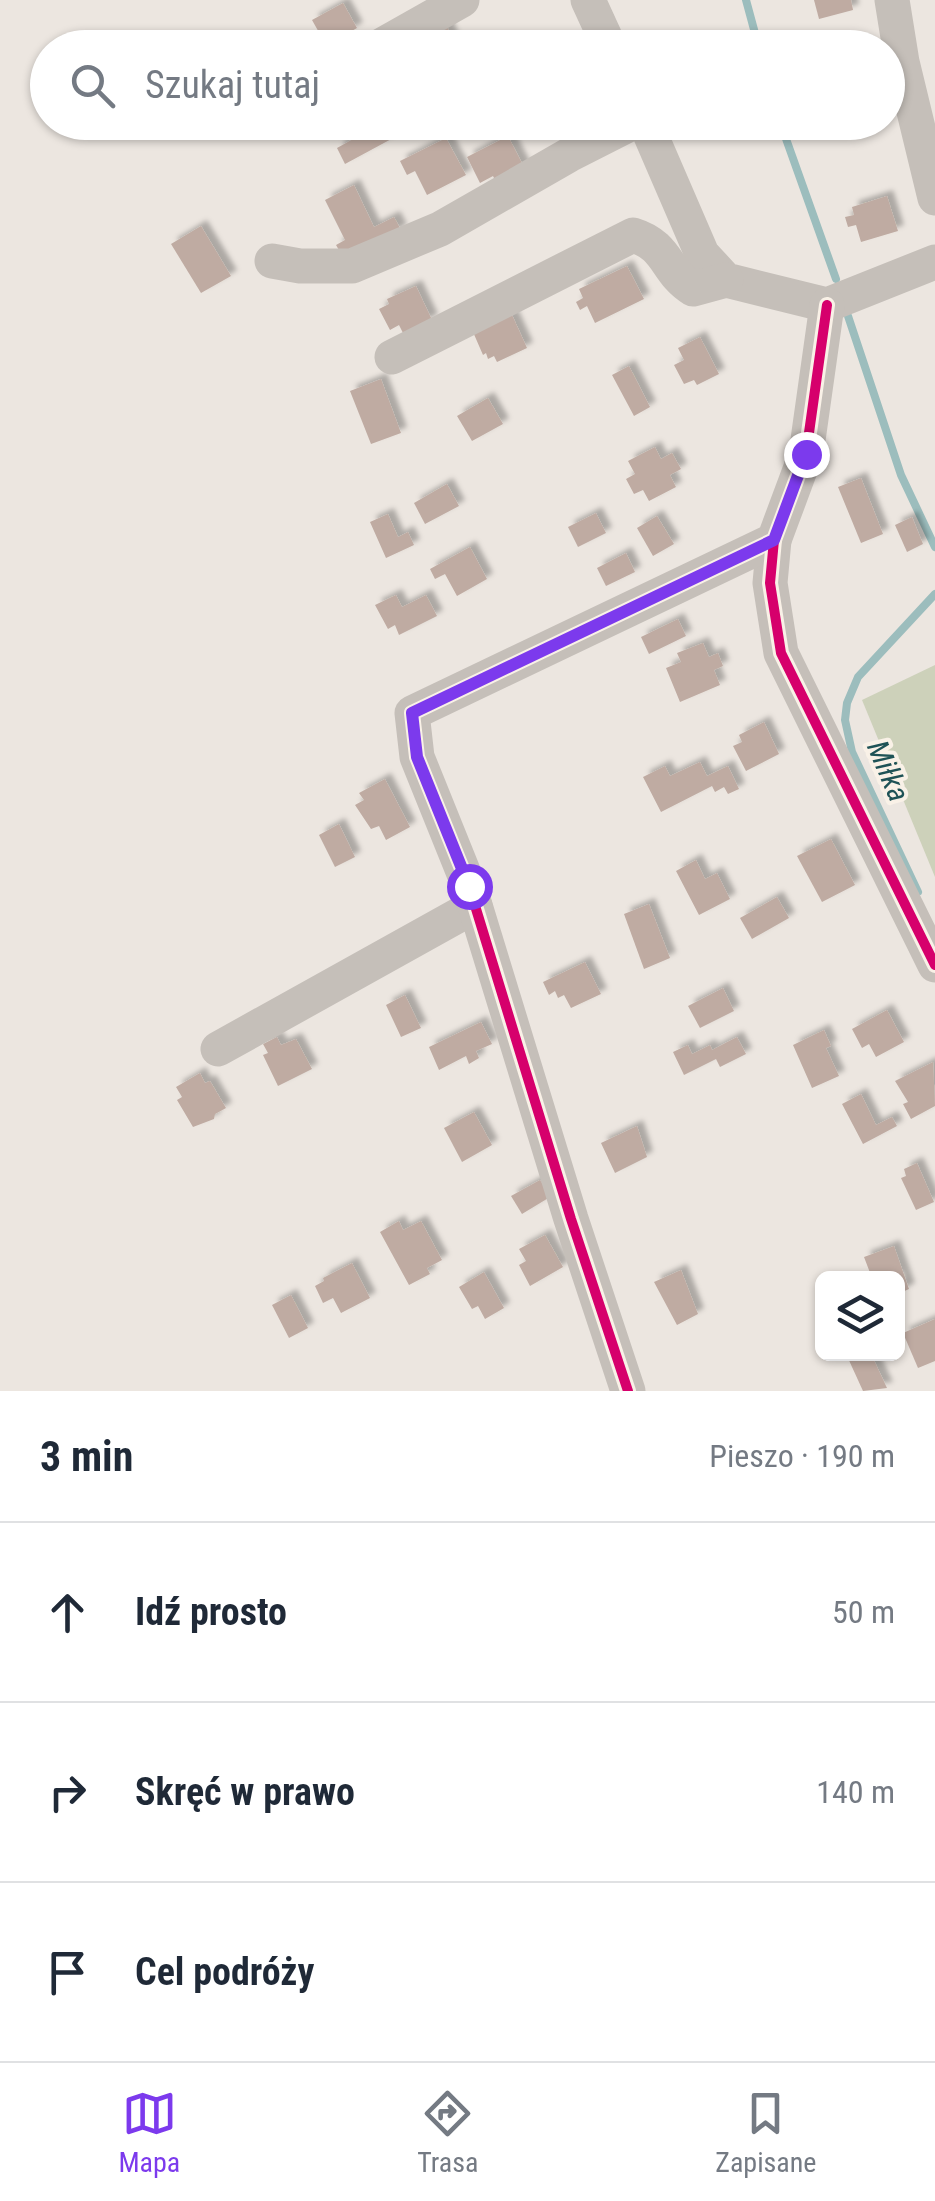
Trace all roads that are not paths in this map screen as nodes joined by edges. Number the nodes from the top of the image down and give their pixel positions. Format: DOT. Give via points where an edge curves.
graph roads {
  1 [pos="462,0"];
  2 [pos="588,0"];
  3 [pos="892,0"];
  4 [pos="409,30"];
  5 [pos="602,30"];
  6 [pos="897,30"];
  7 [pos="905,74"];
  8 [pos="599,140"];
  9 [pos="653,140"];
  10 [pos="935,198"];
  11 [pos="272,260"];
  12 [pos="935,262"];
  13 [pos="726,280"];
  14 [pos="827,305"];
  15 [pos="392,357"];
  16 [pos="774,540"];
  17 [pos="475,906"];
  18 [pos="935,965"];
  19 [pos="218,1049"];
  20 [pos="628,1391"];
  1 -- 4 [label="street"];
  2 -- 5 [label="street"];
  3 -- 6 [label="street"];
  7 -- 10 [label="street"];
  8 -- 11 [label="street" via="440,229 352,266"];
  9 -- 13 [label="street" via="702,254"];
  12 -- 14 [label="street"];
  13 -- 14 [label="street"];
  13 -- 15 [label="street" via="693,289 677,279 652,241 632,235"];
  14 -- 16 [label="street" via="806,454"];
  16 -- 17 [label="street" via="412,713 417,757"];
  16 -- 18 [label="street" via="770,583 781,653"];
  17 -- 19 [label="street"];
  17 -- 20 [label="street"];
}
